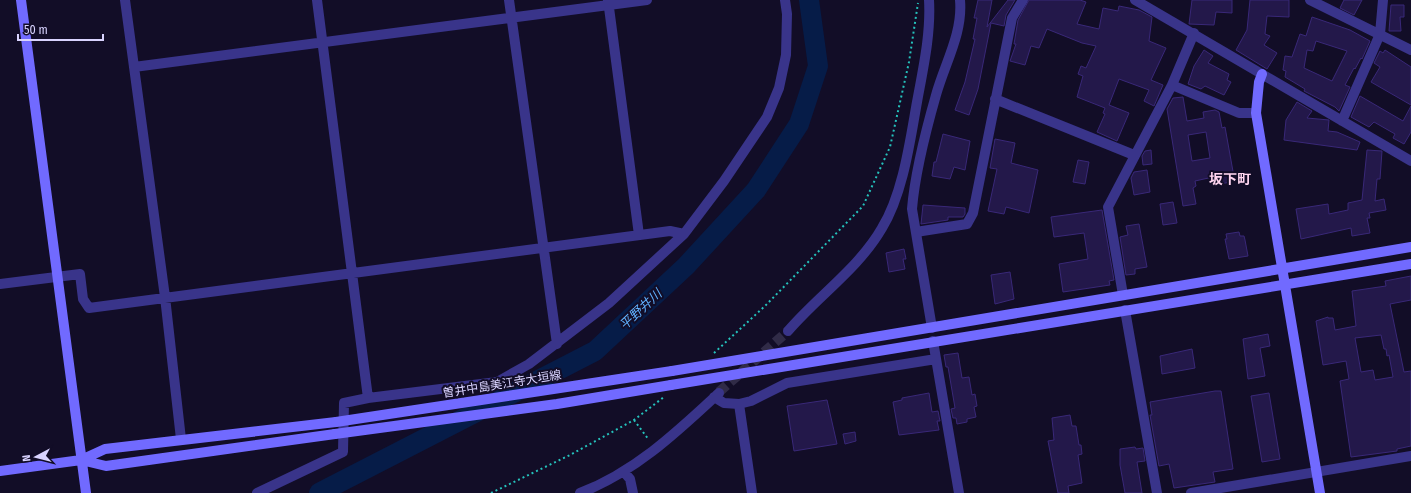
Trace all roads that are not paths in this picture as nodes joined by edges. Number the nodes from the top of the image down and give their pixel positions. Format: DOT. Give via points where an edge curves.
graph roads {
  1 [pos="21,0"];
  2 [pos="126,0"];
  3 [pos="317,0"];
  4 [pos="509,0"];
  5 [pos="647,0"];
  6 [pos="785,0"];
  7 [pos="929,0"];
  8 [pos="960,0"];
  9 [pos="1024,0"];
  10 [pos="1135,0"];
  11 [pos="1310,0"];
  12 [pos="1383,0"];
  13 [pos="608,3"];
  14 [pos="512,18"];
  15 [pos="1194,33"];
  16 [pos="1380,34"];
  17 [pos="323,42"];
  18 [pos="1411,50"];
  19 [pos="134,66"];
  20 [pos="1262,74"];
  21 [pos="1172,85"];
  22 [pos="995,99"];
  23 [pos="1256,113"];
  24 [pos="1342,121"];
  25 [pos="1134,155"];
  26 [pos="1411,161"];
  27 [pos="916,232"];
  28 [pos="684,234"];
  29 [pos="639,235"];
  30 [pos="1411,247"];
  31 [pos="542,248"];
  32 [pos="1411,264"];
  33 [pos="1282,269"];
  34 [pos="353,272"];
  35 [pos="57,277"];
  36 [pos="0,284"];
  37 [pos="1285,286"];
  38 [pos="1123,296"];
  39 [pos="165,297"];
  40 [pos="1125,310"];
  41 [pos="932,328"];
  42 [pos="788,331"];
  43 [pos="934,341"];
  44 [pos="556,344"];
  45 [pos="936,359"];
  46 [pos="368,398"];
  47 [pos="739,404"];
  48 [pos="181,439"];
  49 [pos="1411,456"];
  50 [pos="81,460"];
  51 [pos="0,471"];
  52 [pos="624,472"];
  53 [pos="1316,472"];
  54 [pos="86,493"];
  55 [pos="257,493"];
  56 [pos="580,493"];
  57 [pos="633,493"];
  58 [pos="752,493"];
  59 [pos="959,493"];
  60 [pos="1157,493"];
  61 [pos="1191,493"];
  62 [pos="1320,493"];
  1 -- 35 [label="main road"];
  2 -- 19 [label="street"];
  3 -- 17 [label="street"];
  4 -- 14 [label="street"];
  5 -- 13 [label="street"];
  6 -- 28 [label="street" via="786,55 779,88 767,117"];
  7 -- 42 [label="street" via="926,56 909,145 900,186 883,228 856,261 806,309"];
  8 -- 27 [label="street" via="958,32 936,94 914,190 912,209"];
  9 -- 22 [label="street" via="1012,18"];
  10 -- 15 [label="street"];
  11 -- 16 [label="street"];
  12 -- 16 [label="street"];
  13 -- 14 [label="street"];
  13 -- 29 [label="street"];
  14 -- 17 [label="street"];
  14 -- 31 [label="street"];
  15 -- 20 [label="street"];
  15 -- 21 [label="street"];
  16 -- 18 [label="street"];
  16 -- 24 [label="street"];
  17 -- 19 [label="street"];
  17 -- 34 [label="street"];
  19 -- 39 [label="street"];
  20 -- 23 [label="main road"];
  20 -- 24 [label="street"];
  21 -- 23 [label="street" via="1239,113"];
  21 -- 25 [label="street"];
  22 -- 25 [label="street"];
  22 -- 27 [label="street" via="973,214 967,224"];
  23 -- 33 [label="main road"];
  24 -- 26 [label="street"];
  25 -- 38 [label="street" via="1108,207"];
  27 -- 41 [label="street"];
  28 -- 29 [label="street" via="670,231"];
  28 -- 44 [label="street" via="609,303"];
  29 -- 31 [label="street"];
  30 -- 33 [label="main road, 曽井中島美江寺大垣線"];
  31 -- 34 [label="street"];
  31 -- 44 [label="street"];
  32 -- 37 [label="main road"];
  33 -- 37 [label="main road"];
  33 -- 38 [label="main road, 曽井中島美江寺大垣線"];
  34 -- 39 [label="street"];
  34 -- 46 [label="street"];
  35 -- 36 [label="street"];
  35 -- 39 [label="street" via="80,274 83,299 89,308"];
  35 -- 50 [label="main road"];
  37 -- 40 [label="main road"];
  37 -- 53 [label="main road"];
  38 -- 41 [label="main road, 曽井中島美江寺大垣線"];
  39 -- 48 [label="street"];
  40 -- 43 [label="main road"];
  40 -- 60 [label="street"];
  41 -- 48 [label="main road, 曽井中島美江寺大垣線, bridge" via="336,422"];
  43 -- 45 [label="street"];
  43 -- 50 [label="main road, bridge" via="669,390 106,466"];
  44 -- 46 [label="street" via="529,364 497,382"];
  45 -- 47 [label="street" via="787,383 751,401"];
  45 -- 59 [label="street"];
  46 -- 55 [label="street" via="344,403 342,452"];
  47 -- 52 [label="street" via="724,403 717,395 666,442"];
  47 -- 58 [label="street"];
  48 -- 50 [label="main road, 曽井中島美江寺大垣線" via="105,449"];
  49 -- 53 [label="street"];
  50 -- 51 [label="main road"];
  50 -- 54 [label="main road"];
  52 -- 56 [label="street"];
  52 -- 57 [label="street" via="630,479"];
  53 -- 61 [label="street"];
  53 -- 62 [label="main road"];
}
